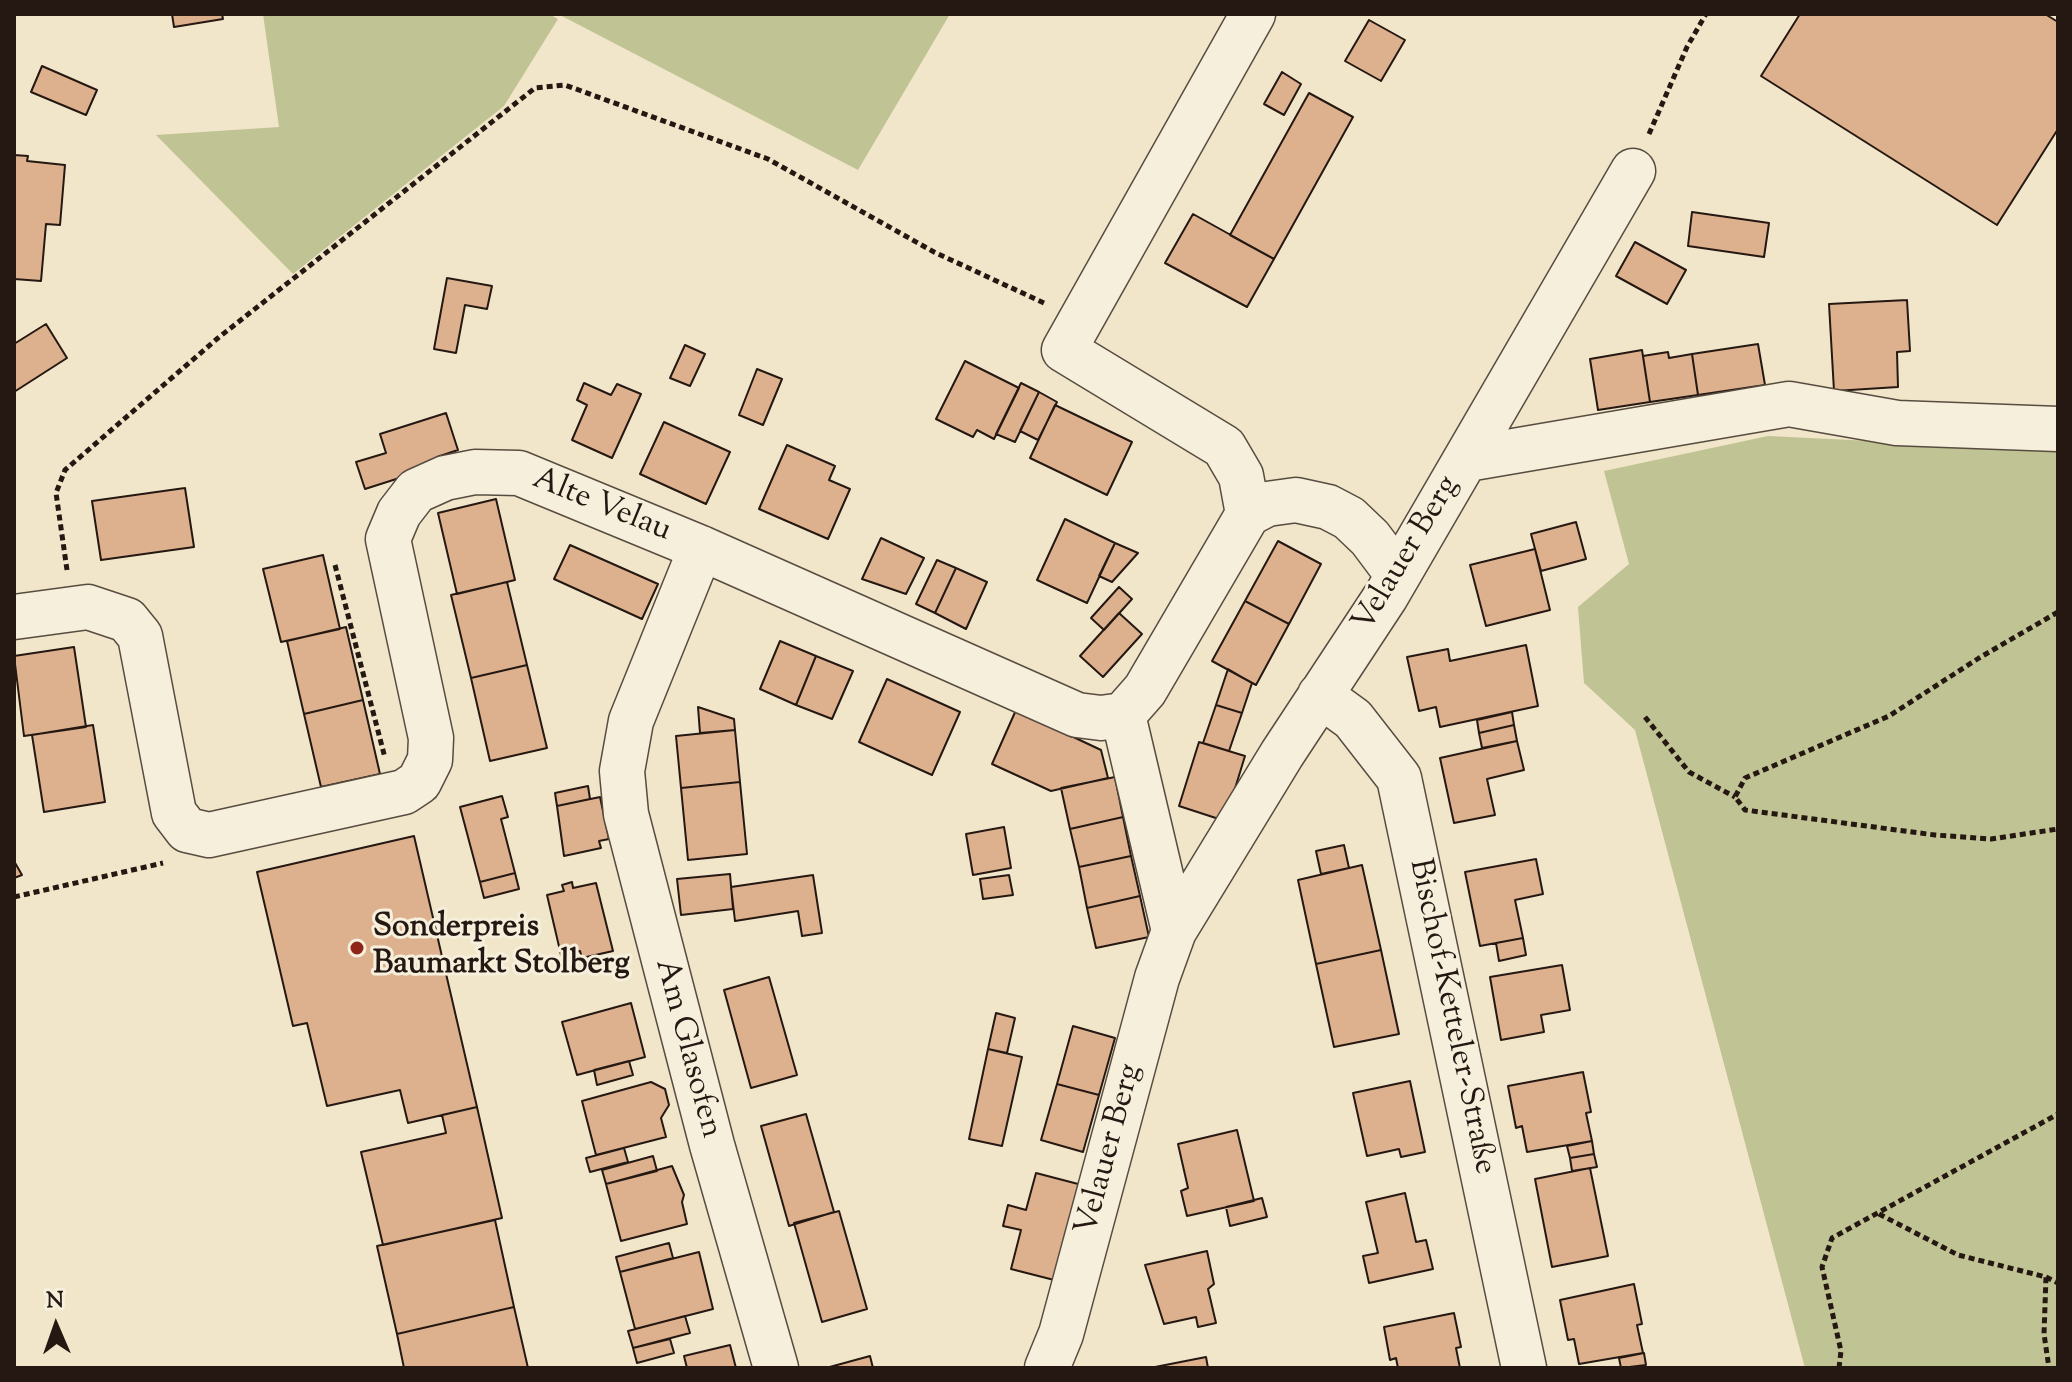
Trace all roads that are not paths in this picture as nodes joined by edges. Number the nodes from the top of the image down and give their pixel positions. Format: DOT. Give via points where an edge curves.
graph roads {
  1 [pos="1253,14"];
  2 [pos="1633,171"];
  3 [pos="2058,429"];
  4 [pos="1467,459"];
  5 [pos="1248,514"];
  6 [pos="701,548"];
  7 [pos="1397,574"];
  8 [pos="14,617"];
  9 [pos="1320,695"];
  10 [pos="1123,715"];
  11 [pos="1174,931"];
  12 [pos="776,1368"];
  13 [pos="1047,1368"];
  14 [pos="1524,1368"];
  1 -- 5 [label="street" via="1064,350 1224,447 1241,476"];
  2 -- 4 [label="street, Velauer Berg"];
  3 -- 4 [label="street" via="1897,423 1789,404"];
  4 -- 7 [label="street, Velauer Berg"];
  5 -- 7 [label="street" via="1267,504 1296,500 1328,507 1370,538"];
  5 -- 10 [label="street" via="1145,690"];
  6 -- 8 [label="street, Alte Velau" via="519,473 475,472 416,491 388,539 426,712 430,760 419,782 394,794 209,835 187,830 174,813 140,636 127,620 108,610 73,607"];
  6 -- 10 [label="street, Alte Velau" via="1077,715"];
  6 -- 12 [label="street, Am Glasofen" via="631,721 622,771 626,814"];
  7 -- 9 [label="street, Velauer Berg"];
  9 -- 11 [label="street, Velauer Berg"];
  9 -- 14 [label="street, Bischof-Ketteler-Straße" via="1353,719 1399,778"];
  10 -- 11 [label="street"];
  11 -- 13 [label="street, Velauer Berg"];
}
